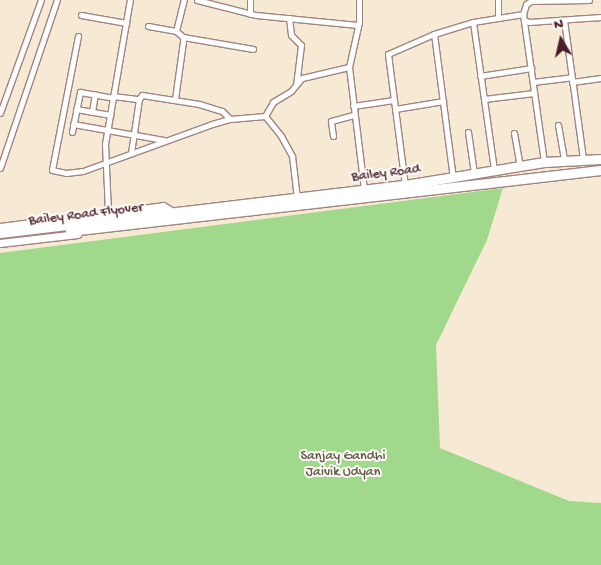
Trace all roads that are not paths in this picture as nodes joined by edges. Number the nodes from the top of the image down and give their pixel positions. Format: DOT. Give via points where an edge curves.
graph roads {
  1 [pos="41,0"];
  2 [pos="57,0"];
  3 [pos="130,0"];
  4 [pos="184,0"];
  5 [pos="197,0"];
  6 [pos="250,0"];
  7 [pos="360,0"];
  8 [pos="498,0"];
  9 [pos="589,0"];
  10 [pos="250,14"];
  11 [pos="81,15"];
  12 [pos="498,17"];
  13 [pos="524,17"];
  14 [pos="601,17"];
  15 [pos="289,18"];
  16 [pos="564,20"];
  17 [pos="473,22"];
  18 [pos="126,23"];
  19 [pos="358,25"];
  20 [pos="148,26"];
  21 [pos="176,31"];
  22 [pos="434,34"];
  23 [pos="78,36"];
  24 [pos="183,37"];
  25 [pos="253,49"];
  26 [pos="350,67"];
  27 [pos="531,68"];
  28 [pos="480,76"];
  29 [pos="601,78"];
  30 [pos="572,80"];
  31 [pos="533,82"];
  32 [pos="296,83"];
  33 [pos="0,92"];
  34 [pos="7,93"];
  35 [pos="534,93"];
  36 [pos="95,94"];
  37 [pos="113,97"];
  38 [pos="139,99"];
  39 [pos="175,99"];
  40 [pos="394,100"];
  41 [pos="484,100"];
  42 [pos="443,101"];
  43 [pos="353,106"];
  44 [pos="76,109"];
  45 [pos="395,109"];
  46 [pos="92,112"];
  47 [pos="0,113"];
  48 [pos="110,114"];
  49 [pos="354,115"];
  50 [pos="265,116"];
  51 [pos="230,119"];
  52 [pos="73,124"];
  53 [pos="558,125"];
  54 [pos="108,130"];
  55 [pos="72,132"];
  56 [pos="468,132"];
  57 [pos="514,133"];
  58 [pos="134,134"];
  59 [pos="333,136"];
  60 [pos="164,141"];
  61 [pos="131,153"];
  62 [pos="583,158"];
  63 [pos="601,159"];
  64 [pos="564,160"];
  65 [pos="105,162"];
  66 [pos="544,162"];
  67 [pos="520,166"];
  68 [pos="0,168"];
  69 [pos="494,170"];
  70 [pos="600,170"];
  71 [pos="474,173"];
  72 [pos="457,178"];
  73 [pos="506,181"];
  74 [pos="405,185"];
  75 [pos="364,190"];
  76 [pos="297,198"];
  77 [pos="108,212"];
  78 [pos="174,215"];
  79 [pos="0,227"];
  80 [pos="34,232"];
  81 [pos="0,233"];
  82 [pos="0,239"];
  83 [pos="0,243"];
  1 -- 34 [label="street"];
  2 -- 68 [label="street"];
  3 -- 18 [label="street"];
  4 -- 21 [label="street"];
  5 -- 10 [label="street"];
  6 -- 10 [label="street"];
  7 -- 19 [label="street"];
  8 -- 12 [label="street"];
  9 -- 13 [label="street" via="531,1 526,4"];
  10 -- 15 [label="street"];
  11 -- 18 [label="street"];
  12 -- 13 [label="street"];
  12 -- 17 [label="street"];
  13 -- 16 [label="street" via="528,22"];
  13 -- 27 [label="street"];
  14 -- 16 [label="street"];
  15 -- 19 [label="street"];
  15 -- 32 [label="street" via="291,36 301,45"];
  16 -- 30 [label="street"];
  17 -- 22 [label="street"];
  17 -- 28 [label="street"];
  18 -- 37 [label="street"];
  19 -- 26 [label="street"];
  20 -- 21 [label="street"];
  21 -- 24 [label="street"];
  22 -- 40 [label="street" via="388,54"];
  22 -- 42 [label="street"];
  23 -- 65 [label="street" via="50,168 66,173"];
  24 -- 25 [label="street"];
  24 -- 39 [label="street"];
  26 -- 32 [label="street" via="306,76"];
  26 -- 43 [label="street"];
  27 -- 28 [label="street"];
  27 -- 31 [label="street"];
  28 -- 41 [label="street"];
  29 -- 30 [label="street"];
  30 -- 31 [label="street"];
  30 -- 62 [label="street"];
  31 -- 35 [label="street"];
  32 -- 50 [label="street" via="291,91 273,102"];
  33 -- 34 [label="street"];
  34 -- 47 [label="street"];
  35 -- 41 [label="street"];
  35 -- 66 [label="street"];
  36 -- 37 [label="street"];
  36 -- 44 [label="street" via="80,92"];
  36 -- 46 [label="street"];
  37 -- 38 [label="street"];
  37 -- 48 [label="street"];
  38 -- 39 [label="street" via="145,94"];
  38 -- 58 [label="street"];
  39 -- 51 [label="street" via="220,110"];
  40 -- 43 [label="street"];
  40 -- 45 [label="street"];
  41 -- 69 [label="street"];
  42 -- 45 [label="street"];
  42 -- 72 [label="street"];
  43 -- 49 [label="street"];
  44 -- 46 [label="street"];
  44 -- 52 [label="street"];
  45 -- 74 [label="street"];
  46 -- 48 [label="street"];
  48 -- 54 [label="street"];
  49 -- 59 [label="street" via="331,121"];
  49 -- 75 [label="street"];
  50 -- 51 [label="street"];
  50 -- 76 [label="street" via="292,156"];
  51 -- 60 [label="street"];
  52 -- 54 [label="street"];
  52 -- 55 [label="street"];
  53 -- 64 [label="street"];
  54 -- 58 [label="street"];
  54 -- 65 [label="street"];
  56 -- 71 [label="street"];
  57 -- 67 [label="street"];
  58 -- 60 [label="street"];
  58 -- 61 [label="street"];
  60 -- 61 [label="street"];
  61 -- 65 [label="street"];
  62 -- 63 [label="highway, Bailey Road"];
  62 -- 64 [label="highway, Bailey Road"];
  63 -- 70 [label="highway" via="550,169 554,172"];
  64 -- 66 [label="highway, Bailey Road"];
  65 -- 77 [label="street"];
  66 -- 67 [label="highway, Bailey Road"];
  67 -- 69 [label="highway, Bailey Road"];
  69 -- 71 [label="highway, Bailey Road"];
  70 -- 73 [label="highway, Bailey Road"];
  71 -- 72 [label="highway, Bailey Road"];
  72 -- 73 [label="highway" via="534,171"];
  72 -- 74 [label="highway, Bailey Road"];
  73 -- 78 [label="highway, Bailey Road"];
  74 -- 75 [label="highway, Bailey Road"];
  75 -- 76 [label="highway, Bailey Road"];
  76 -- 78 [label="highway, Bailey Road"];
  77 -- 78 [label="main road" via="163,206"];
  77 -- 79 [label="main road"];
  78 -- 80 [label="highway, Bailey Road Flyover"];
  78 -- 83 [label="main road" via="171,222"];
  80 -- 81 [label="highway, Bailey Road Flyover"];
  80 -- 82 [label="highway, Bailey Road Flyover"];
}
